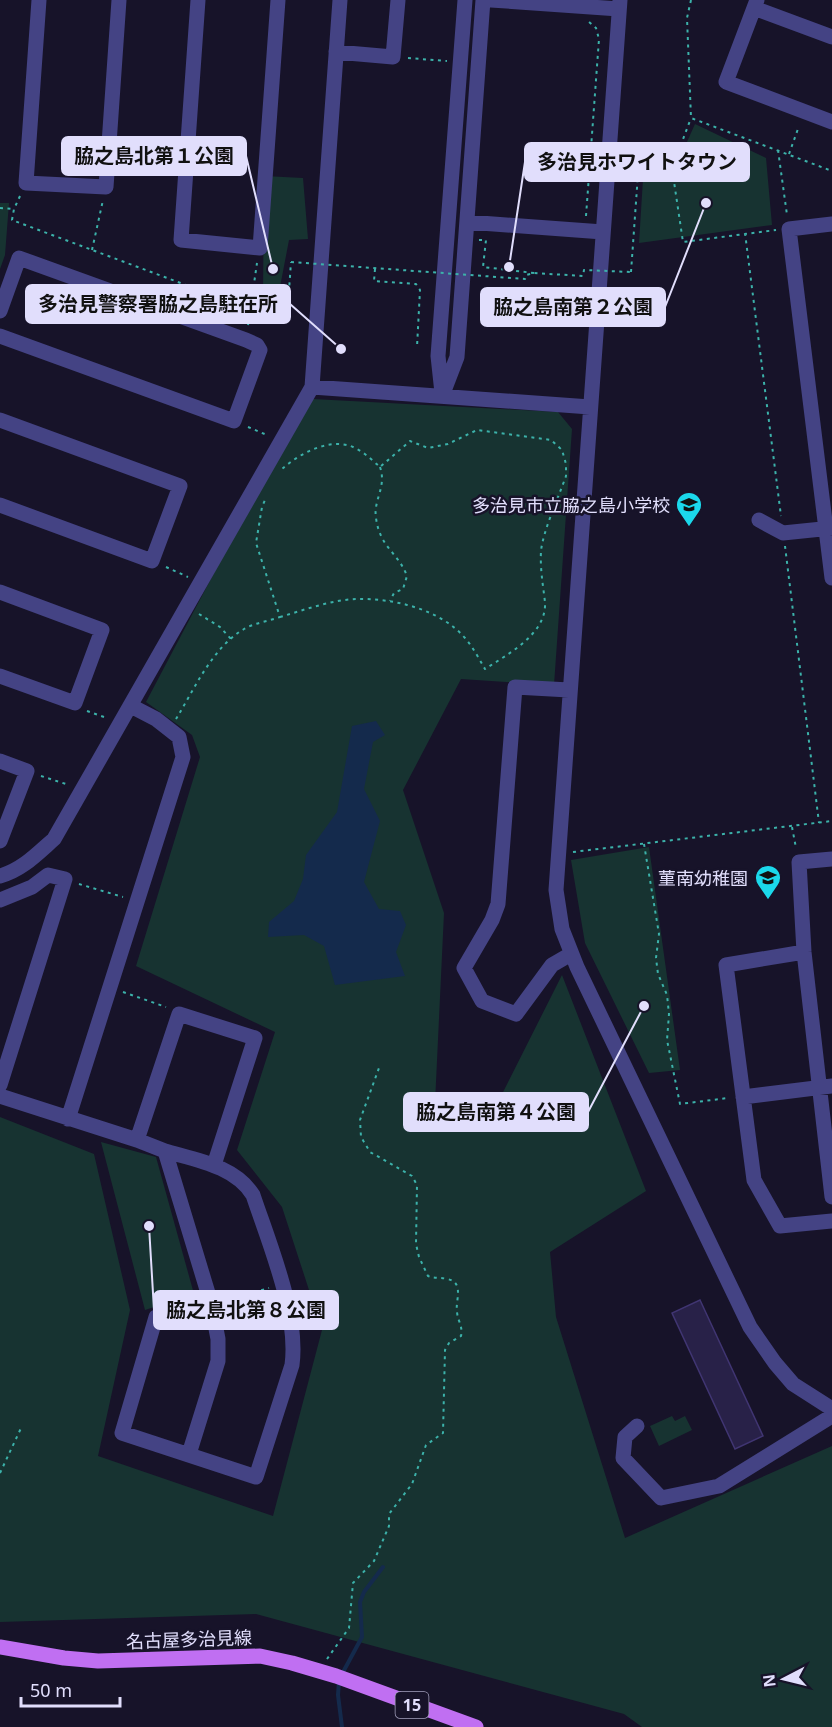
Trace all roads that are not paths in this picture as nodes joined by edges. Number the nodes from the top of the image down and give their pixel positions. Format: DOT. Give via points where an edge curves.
graph roads {
  1 [pos="39,0"];
  2 [pos="119,0"];
  3 [pos="198,0"];
  4 [pos="278,0"];
  5 [pos="340,0"];
  6 [pos="398,0"];
  7 [pos="465,0"];
  8 [pos="483,0"];
  9 [pos="491,0"];
  10 [pos="756,4"];
  11 [pos="620,5"];
  12 [pos="832,37"];
  13 [pos="336,52"];
  14 [pos="832,122"];
  15 [pos="467,222"];
  16 [pos="832,224"];
  17 [pos="603,232"];
  18 [pos="0,311"];
  19 [pos="0,336"];
  20 [pos="312,387"];
  21 [pos="442,396"];
  22 [pos="590,407"];
  23 [pos="0,420"];
  24 [pos="0,505"];
  25 [pos="759,520"];
  26 [pos="829,528"];
  27 [pos="832,578"];
  28 [pos="0,592"];
  29 [pos="0,676"];
  30 [pos="569,690"];
  31 [pos="130,706"];
  32 [pos="0,761"];
  33 [pos="0,841"];
  34 [pos="832,858"];
  35 [pos="0,876"];
  36 [pos="0,900"];
  37 [pos="804,952"];
  38 [pos="571,954"];
  39 [pos="0,1085"];
  40 [pos="826,1087"];
  41 [pos="0,1096"];
  42 [pos="743,1096"];
  43 [pos="68,1119"];
  44 [pos="136,1140"];
  45 [pos="165,1151"];
  46 [pos="214,1165"];
  47 [pos="832,1197"];
  48 [pos="832,1221"];
  49 [pos="211,1303"];
  50 [pos="832,1409"];
  51 [pos="832,1416"];
  52 [pos="636,1426"];
  53 [pos="189,1454"];
  54 [pos="0,1647"];
  55 [pos="476,1727"];
  1 -- 2 [label="street" via="26,183 106,187"];
  3 -- 4 [label="street" via="181,240 260,248"];
  5 -- 13 [label="street"];
  6 -- 13 [label="street" via="393,57"];
  7 -- 21 [label="street" via="438,356"];
  8 -- 15 [label="street"];
  9 -- 11 [label="street"];
  10 -- 12 [label="street"];
  10 -- 14 [label="street" via="726,82"];
  11 -- 17 [label="street"];
  13 -- 20 [label="street"];
  15 -- 17 [label="street"];
  15 -- 21 [label="street" via="457,357"];
  16 -- 26 [label="street" via="789,229"];
  17 -- 22 [label="street"];
  18 -- 19 [label="street" via="19,258 246,340 260,350 234,421"];
  20 -- 21 [label="street"];
  20 -- 31 [label="street"];
  21 -- 22 [label="street"];
  22 -- 30 [label="street"];
  23 -- 24 [label="street" via="180,486 152,561"];
  25 -- 26 [label="street" via="783,533"];
  26 -- 27 [label="street"];
  28 -- 29 [label="street" via="102,630 75,703"];
  30 -- 38 [label="street" via="556,890 562,929"];
  30 -- 38 [label="street" via="515,687 501,890 492,920 464,968 482,1001 516,1014 552,965"];
  31 -- 35 [label="street" via="54,839 17,870"];
  31 -- 43 [label="street" via="179,737 183,757"];
  32 -- 33 [label="street" via="27,771"];
  34 -- 37 [label="street" via="799,862"];
  36 -- 39 [label="street" via="32,887 48,874 65,879"];
  37 -- 40 [label="street"];
  37 -- 42 [label="street" via="726,965"];
  38 -- 50 [label="street" via="750,1327 794,1384"];
  40 -- 42 [label="street"];
  40 -- 47 [label="street"];
  41 -- 43 [label="street"];
  42 -- 48 [label="street" via="754,1180 780,1226"];
  43 -- 44 [label="street"];
  44 -- 45 [label="street"];
  44 -- 46 [label="street" via="179,1014 255,1038"];
  45 -- 46 [label="street"];
  45 -- 49 [label="street"];
  46 -- 53 [label="street" via="246,1184 253,1194 282,1284 295,1348 256,1477"];
  49 -- 53 [label="street" via="218,1361"];
  49 -- 53 [label="street" via="156,1317 122,1433"];
  51 -- 52 [label="street" via="719,1486 662,1498 623,1458 624,1437"];
  54 -- 55 [label="main road, 名古屋多治見線 / 15" via="98,1660 260,1656 318,1671"];
}
